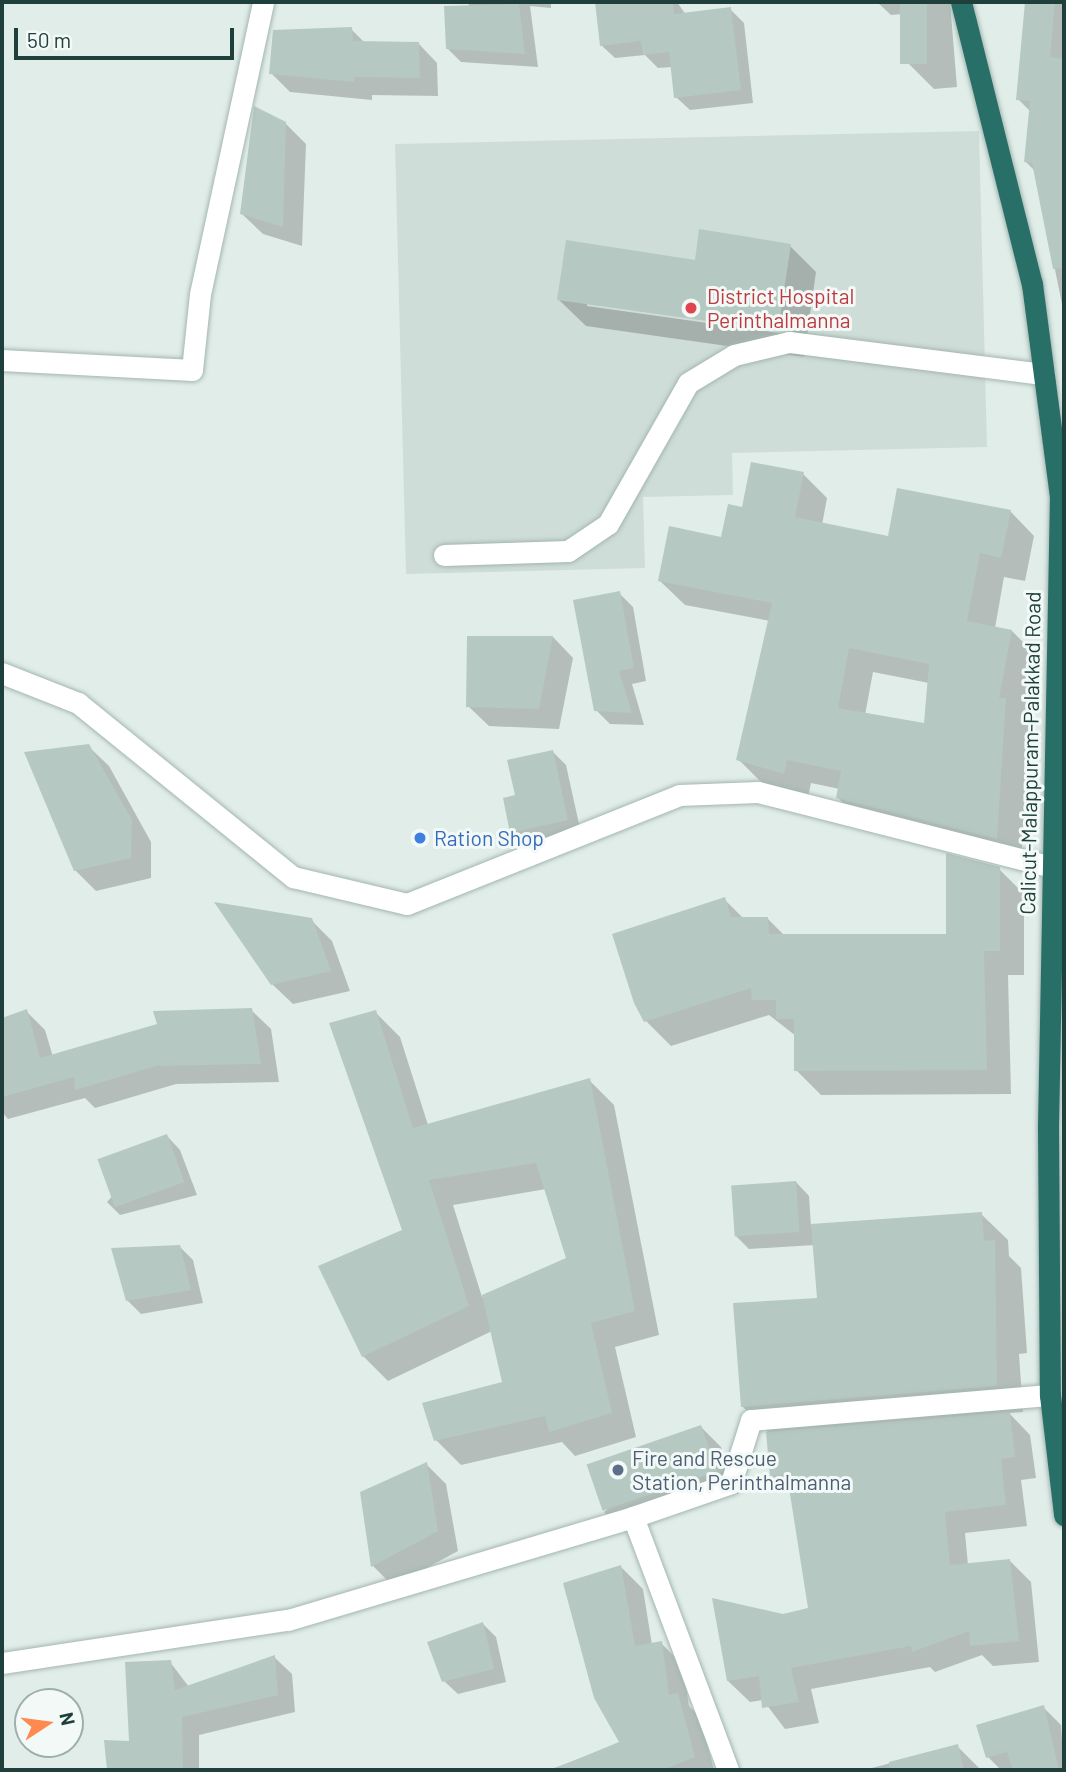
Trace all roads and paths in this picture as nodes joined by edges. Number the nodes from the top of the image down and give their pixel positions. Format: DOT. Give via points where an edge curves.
graph roads {
  1 [pos="264,2"];
  2 [pos="961,2"];
  3 [pos="2,360"];
  4 [pos="1044,374"];
  5 [pos="1062,490"];
  6 [pos="1062,528"];
  7 [pos="444,555"];
  8 [pos="2,673"];
  9 [pos="1052,867"];
  10 [pos="1057,1289"];
  11 [pos="1050,1395"];
  12 [pos="1064,1515"];
  13 [pos="633,1517"];
  14 [pos="2,1663"];
  15 [pos="728,1770"];
  1 -- 3 [label="street" via="200,294 191,370"];
  2 -- 4 [label="highway, Calicut-Malappuram-Palakkad Road" via="1032,284"];
  4 -- 5 [label="highway, Calicut-Malappuram-Palakkad Road"];
  4 -- 7 [label="street" via="789,342 734,355 688,383 608,524 568,551"];
  5 -- 6 [label="highway, Calicut-Malappuram-Palakkad Road"];
  6 -- 9 [label="highway, Calicut-Malappuram-Palakkad Road"];
  8 -- 9 [label="street" via="78,703 293,877 407,904 679,796 758,792"];
  9 -- 10 [label="highway, Calicut-Malappuram-Palakkad Road"];
  10 -- 11 [label="highway, Calicut-Malappuram-Palakkad Road"];
  11 -- 12 [label="highway, Calicut-Malappuram-Palakkad Road"];
  11 -- 13 [label="street" via="751,1420 731,1483"];
  13 -- 14 [label="street" via="288,1620"];
  13 -- 15 [label="street"];
}
